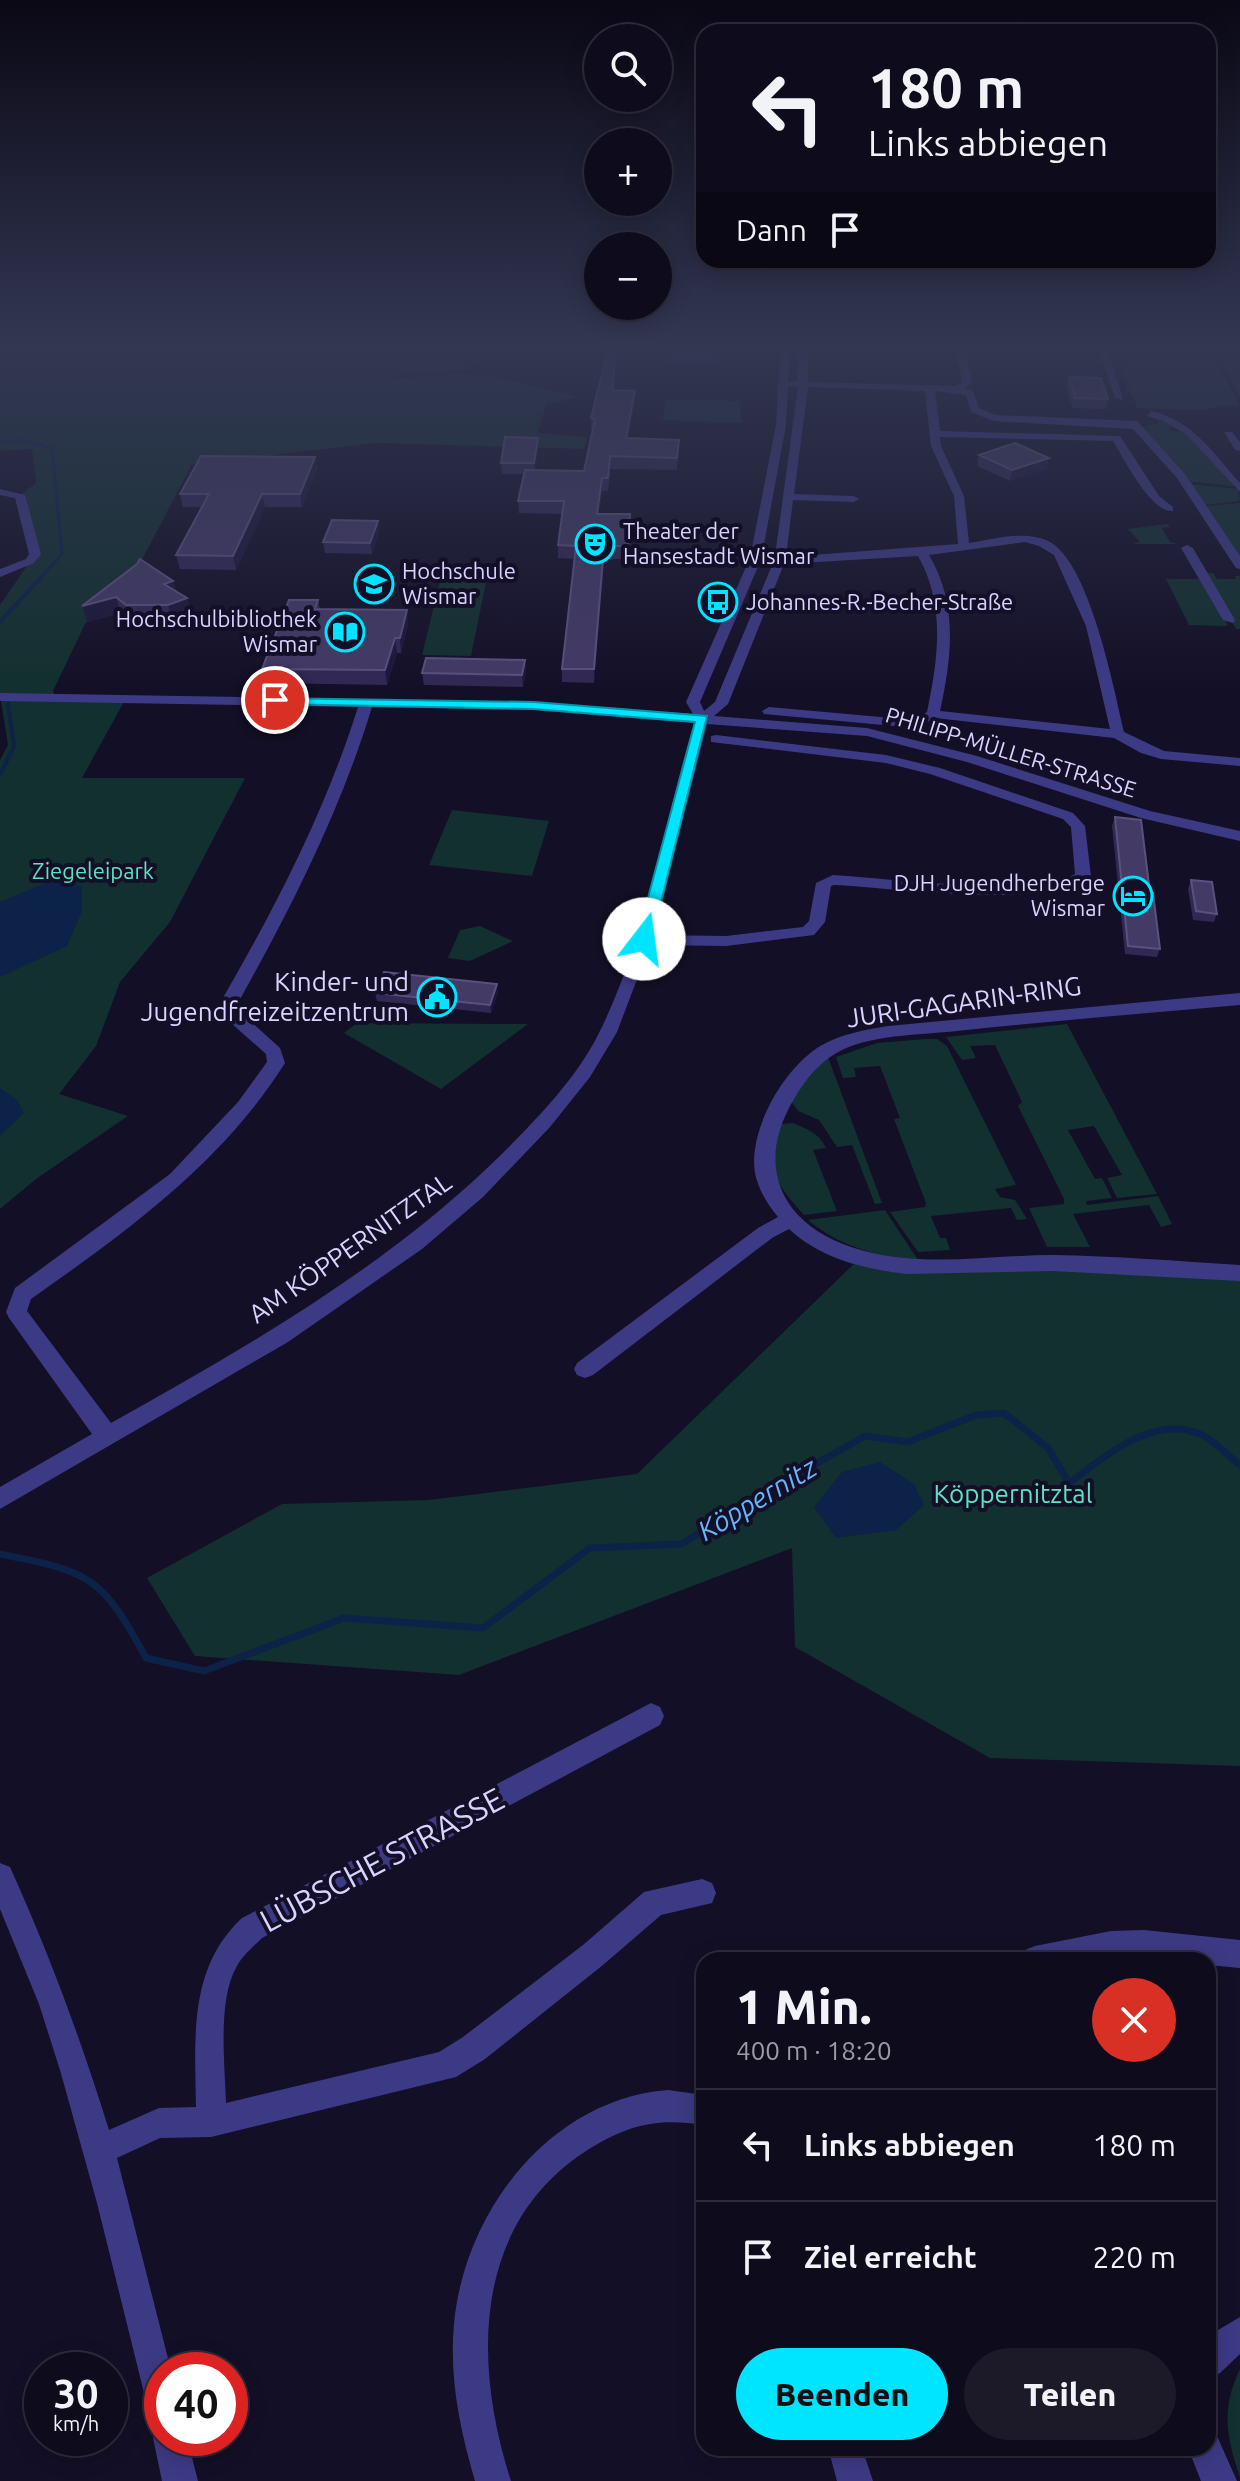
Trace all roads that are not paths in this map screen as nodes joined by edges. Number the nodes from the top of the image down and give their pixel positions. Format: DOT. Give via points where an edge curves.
graph roads {
  1 [pos="775,458"];
  2 [pos="793,458"];
  3 [pos="941,458"];
  4 [pos="1129,458"];
  5 [pos="1165,458"];
  6 [pos="1214,458"];
  7 [pos="1240,489"];
  8 [pos="0,492"];
  9 [pos="788,497"];
  10 [pos="854,499"];
  11 [pos="1169,509"];
  12 [pos="964,547"];
  13 [pos="1187,548"];
  14 [pos="922,552"];
  15 [pos="756,558"];
  16 [pos="780,560"];
  17 [pos="1240,565"];
  18 [pos="0,573"];
  19 [pos="1229,620"];
  20 [pos="6,698"];
  21 [pos="367,701"];
  22 [pos="747,710"];
  23 [pos="933,714"];
  24 [pos="702,719"];
  25 [pos="1118,734"];
  26 [pos="721,740"];
  27 [pos="1240,762"];
  28 [pos="1240,836"];
  29 [pos="644,939"];
  30 [pos="1240,999"];
  31 [pos="790,1220"];
  32 [pos="1240,1273"];
  33 [pos="585,1369"];
  34 [pos="107,1436"];
  35 [pos="0,1499"];
  36 [pos="651,1716"];
  37 [pos="0,1877"];
  38 [pos="702,1893"];
  39 [pos="1076,1952"];
  40 [pos="1240,1954"];
  41 [pos="696,2109"];
  42 [pos="211,2122"];
  43 [pos="99,2150"];
  44 [pos="1240,2334"];
  45 [pos="149,2352"];
  46 [pos="1216,2352"];
  47 [pos="174,2456"];
  48 [pos="847,2456"];
  49 [pos="1208,2456"];
  50 [pos="180,2481"];
  51 [pos="493,2481"];
  52 [pos="855,2481"];
  53 [pos="1219,2481"];
  1 -- 15 [label="street"];
  2 -- 9 [label="street"];
  3 -- 12 [label="street" via="959,496"];
  4 -- 11 [label="street" via="1155,498"];
  5 -- 17 [label="street"];
  6 -- 7 [label="street"];
  8 -- 18 [label="street" via="20,495 35,554"];
  9 -- 10 [label="street"];
  9 -- 16 [label="street"];
  12 -- 14 [label="street"];
  12 -- 25 [label="street" via="1025,539 1059,553 1092,626"];
  13 -- 19 [label="street"];
  14 -- 16 [label="street"];
  14 -- 23 [label="street" via="943,604 945,661"];
  15 -- 16 [label="street"];
  15 -- 24 [label="street" via="693,702"];
  16 -- 24 [label="street" via="721,704"];
  20 -- 21 [label="street, PHILIPP-MÜLLER-STRASSE"];
  21 -- 24 [label="street, PHILIPP-MÜLLER-STRASSE"];
  21 -- 34 [label="street" via="320,829 280,915 229,1003 228,1011 274,1052 276,1063 244,1107 177,1179 22,1294 16,1312"];
  22 -- 23 [label="street, PHILIPP-MÜLLER-STRASSE" via="916,724"];
  23 -- 25 [label="street, PHILIPP-MÜLLER-STRASSE"];
  24 -- 28 [label="street, PHILIPP-MÜLLER-STRASSE" via="898,738 1146,815"];
  24 -- 29 [label="street, AM KÖPPERNITZTAL"];
  25 -- 27 [label="street" via="1162,755"];
  26 -- 29 [label="street" via="910,764 1068,816 1078,826 1083,876 1072,884 999,890 833,880 824,883 817,922 808,931 757,938"];
  29 -- 34 [label="street, AM KÖPPERNITZTAL" via="596,1054 564,1099 490,1181 354,1286"];
  30 -- 31 [label="street, JURI-GAGARIN-RING" via="903,1031 829,1049 794,1083 765,1145 766,1176"];
  31 -- 32 [label="street, JURI-GAGARIN-RING" via="840,1251 885,1264 1054,1263"];
  31 -- 33 [label="street" via="765,1233"];
  34 -- 35 [label="street, AM KÖPPERNITZTAL"];
  36 -- 42 [label="street, LÜBSCHE STRASSE" via="252,1928 234,1944 213,2003"];
  37 -- 43 [label="street" via="55,2007"];
  38 -- 42 [label="street" via="654,1902 570,1974 445,2066"];
  39 -- 40 [label="street" via="1144,1944"];
  41 -- 51 [label="street" via="644,2108 561,2147 520,2191 503,2219 474,2301 471,2341 478,2430"];
  42 -- 43 [label="street" via="159,2123"];
  43 -- 45 [label="street"];
  44 -- 46 [label="street"];
  47 -- 50 [label="street"];
  48 -- 52 [label="street"];
  49 -- 53 [label="street"];
}
